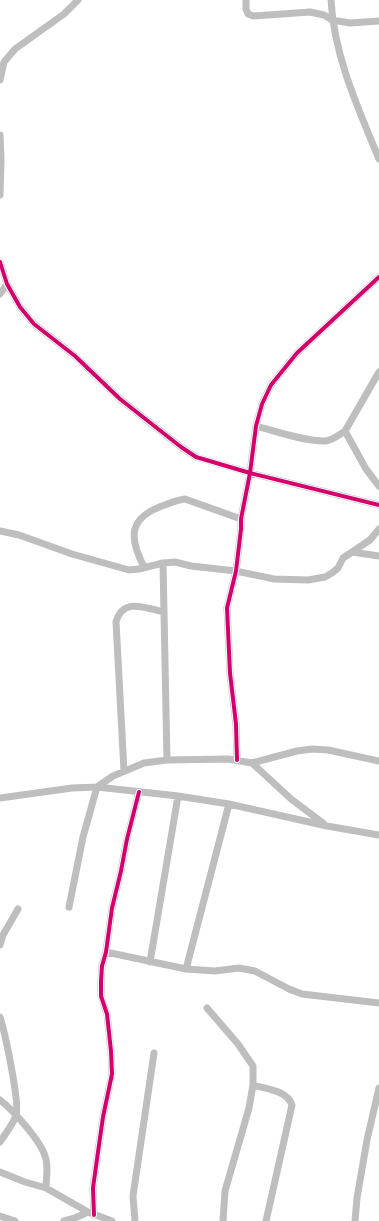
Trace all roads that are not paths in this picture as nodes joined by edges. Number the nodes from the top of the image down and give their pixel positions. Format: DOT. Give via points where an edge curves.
graph roads {
  1 [pos="78,0"];
  2 [pos="246,0"];
  3 [pos="331,0"];
  4 [pos="332,20"];
  5 [pos="379,21"];
  6 [pos="0,80"];
  7 [pos="0,135"];
  8 [pos="379,159"];
  9 [pos="0,195"];
  10 [pos="0,262"];
  11 [pos="379,277"];
  12 [pos="7,284"];
  13 [pos="0,294"];
  14 [pos="379,372"];
  15 [pos="256,426"];
  16 [pos="345,431"];
  17 [pos="250,473"];
  18 [pos="379,486"];
  19 [pos="379,505"];
  20 [pos="241,519"];
  21 [pos="379,529"];
  22 [pos="0,531"];
  23 [pos="352,552"];
  24 [pos="379,556"];
  25 [pos="162,563"];
  26 [pos="144,567"];
  27 [pos="236,571"];
  28 [pos="164,612"];
  29 [pos="167,760"];
  30 [pos="237,760"];
  31 [pos="379,761"];
  32 [pos="252,763"];
  33 [pos="124,771"];
  34 [pos="97,787"];
  35 [pos="140,792"];
  36 [pos="178,796"];
  37 [pos="0,798"];
  38 [pos="229,804"];
  39 [pos="327,826"];
  40 [pos="379,836"];
  41 [pos="70,907"];
  42 [pos="18,909"];
  43 [pos="0,945"];
  44 [pos="106,952"];
  45 [pos="150,962"];
  46 [pos="186,970"];
  47 [pos="379,1003"];
  48 [pos="207,1008"];
  49 [pos="0,1017"];
  50 [pos="154,1053"];
  51 [pos="253,1085"];
  52 [pos="379,1088"];
  53 [pos="0,1100"];
  54 [pos="17,1114"];
  55 [pos="0,1142"];
  56 [pos="0,1172"];
  57 [pos="46,1188"];
  58 [pos="91,1213"];
  59 [pos="1,1217"];
  60 [pos="357,1219"];
  61 [pos="15,1221"];
  62 [pos="64,1221"];
  63 [pos="112,1221"];
  64 [pos="135,1221"];
  65 [pos="223,1221"];
  66 [pos="266,1221"];
  1 -- 6 [label="street" via="64,14 16,49 4,62"];
  2 -- 4 [label="street" via="248,14 253,16 310,12"];
  3 -- 4 [label="street"];
  4 -- 5 [label="street" via="350,23"];
  4 -- 8 [label="street" via="349,86"];
  7 -- 9 [label="street"];
  10 -- 12 [label="street"];
  11 -- 15 [label="street" via="297,353 270,385"];
  12 -- 13 [label="street"];
  12 -- 17 [label="street" via="20,307 34,324 75,356 151,424 196,457"];
  14 -- 16 [label="street"];
  15 -- 16 [label="street" via="326,441"];
  15 -- 17 [label="street"];
  16 -- 18 [label="street" via="366,469"];
  17 -- 19 [label="street"];
  17 -- 20 [label="street"];
  20 -- 26 [label="street" via="185,499 157,507 138,519 134,530 138,555"];
  20 -- 27 [label="street"];
  21 -- 23 [label="street" via="370,540"];
  22 -- 26 [label="street" via="129,570"];
  23 -- 24 [label="street"];
  23 -- 27 [label="street" via="343,558 332,573 308,580 274,579"];
  25 -- 26 [label="street"];
  25 -- 27 [label="street" via="175,562"];
  25 -- 28 [label="street"];
  27 -- 30 [label="street" via="227,608"];
  28 -- 29 [label="street"];
  28 -- 33 [label="street" via="132,606 124,608 118,614 116,622"];
  29 -- 30 [label="street"];
  29 -- 33 [label="street" via="144,763"];
  30 -- 32 [label="street"];
  31 -- 32 [label="street" via="312,749"];
  32 -- 39 [label="street" via="291,799"];
  33 -- 34 [label="street"];
  34 -- 35 [label="street"];
  34 -- 37 [label="street"];
  34 -- 41 [label="street" via="83,837"];
  35 -- 36 [label="street"];
  35 -- 44 [label="street" via="112,908"];
  36 -- 38 [label="street"];
  36 -- 45 [label="street"];
  38 -- 39 [label="street"];
  38 -- 46 [label="street"];
  39 -- 40 [label="street"];
  42 -- 43 [label="street"];
  44 -- 45 [label="street"];
  44 -- 58 [label="street" via="100,981 101,996 107,1014 112,1074 103,1117"];
  45 -- 46 [label="street"];
  46 -- 47 [label="street" via="215,971 239,968 255,971 302,994"];
  48 -- 51 [label="street" via="253,1066"];
  49 -- 54 [label="street" via="5,1033"];
  50 -- 64 [label="street" via="133,1196"];
  51 -- 65 [label="street" via="250,1108 225,1191"];
  51 -- 66 [label="street" via="286,1095 292,1105"];
  52 -- 60 [label="street" via="357,1198"];
  53 -- 54 [label="street"];
  54 -- 55 [label="street"];
  54 -- 57 [label="street" via="46,1157"];
  56 -- 57 [label="street"];
  57 -- 58 [label="street"];
  58 -- 62 [label="street"];
  58 -- 63 [label="street"];
  59 -- 61 [label="street"];
}
